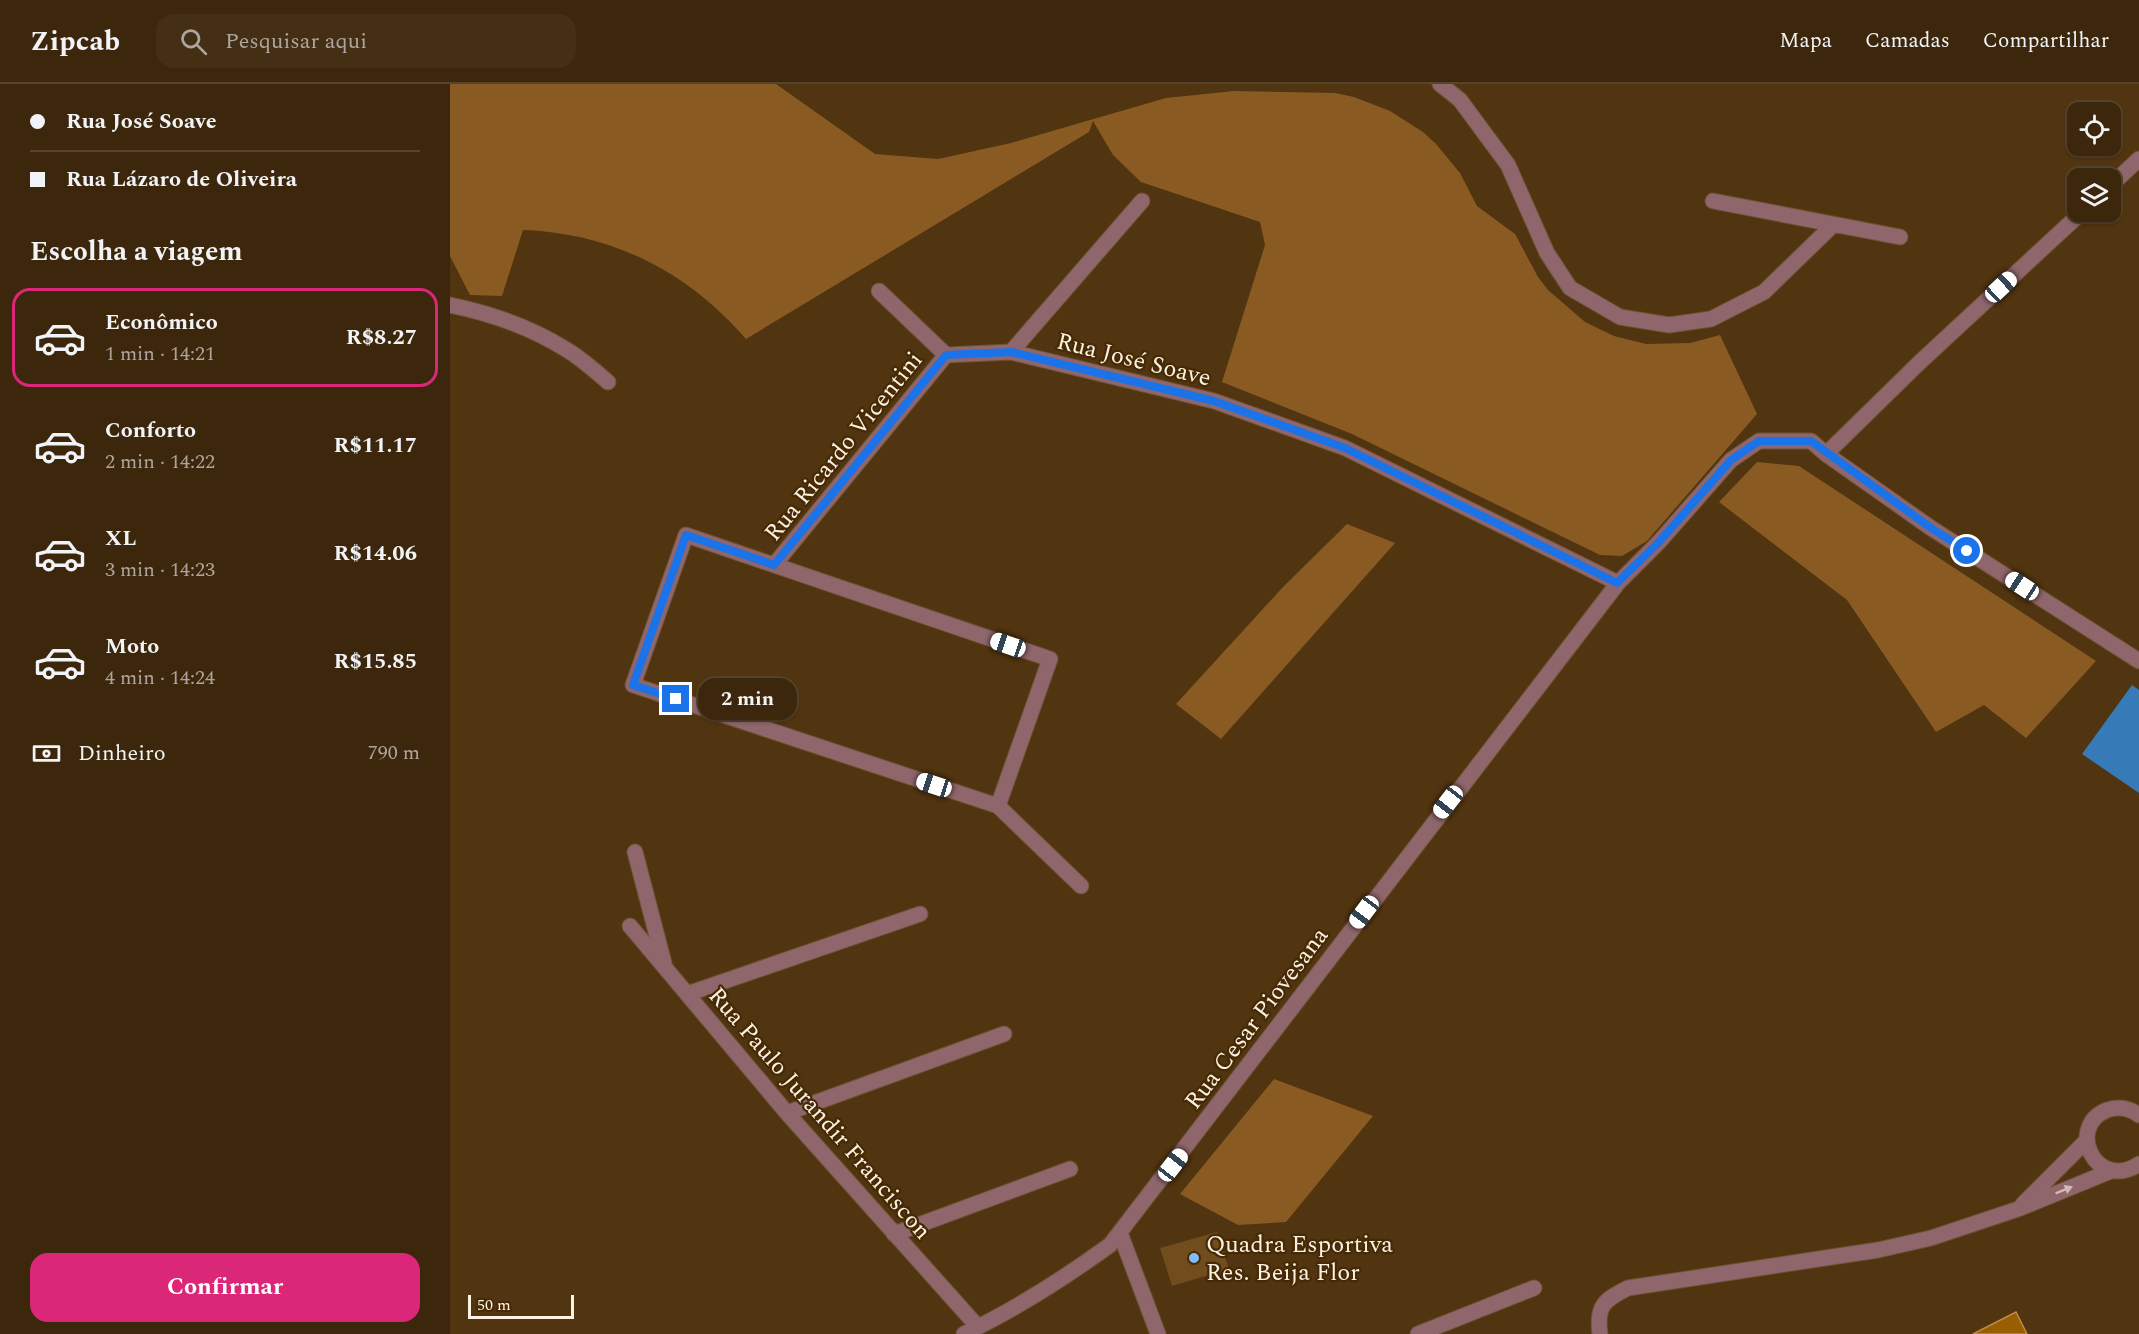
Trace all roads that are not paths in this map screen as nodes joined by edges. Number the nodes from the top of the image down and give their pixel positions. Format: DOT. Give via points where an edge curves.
graph roads {
  1 [pos="1440,84"];
  2 [pos="2139,159"];
  3 [pos="2121,176"];
  4 [pos="1142,201"];
  5 [pos="1713,201"];
  6 [pos="2071,222"];
  7 [pos="1833,225"];
  8 [pos="1900,237"];
  9 [pos="879,291"];
  10 [pos="450,305"];
  11 [pos="1011,352"];
  12 [pos="946,355"];
  13 [pos="608,382"];
  14 [pos="1826,454"];
  15 [pos="774,565"];
  16 [pos="1617,583"];
  17 [pos="2139,661"];
  18 [pos="998,806"];
  19 [pos="635,852"];
  20 [pos="1081,886"];
  21 [pos="920,914"];
  22 [pos="630,926"];
  23 [pos="666,969"];
  24 [pos="687,994"];
  25 [pos="1004,1035"];
  26 [pos="2137,1110"];
  27 [pos="787,1113"];
  28 [pos="2087,1140"];
  29 [pos="2139,1164"];
  30 [pos="1070,1169"];
  31 [pos="2111,1171"];
  32 [pos="2018,1209"];
  33 [pos="1120,1233"];
  34 [pos="894,1234"];
  35 [pos="1534,1288"];
  36 [pos="978,1327"];
  37 [pos="964,1334"];
  38 [pos="1158,1334"];
  39 [pos="1418,1334"];
  40 [pos="1600,1334"];
  1 -- 7 [label="street" via="1460,100 1508,165 1546,253 1570,288 1620,317 1669,326 1711,319 1764,292"];
  2 -- 3 [label="street"];
  4 -- 11 [label="street"];
  5 -- 7 [label="street"];
  6 -- 14 [label="street"];
  7 -- 8 [label="street"];
  9 -- 12 [label="street"];
  10 -- 13 [label="street" via="523,327 568,350"];
  11 -- 12 [label="street, Rua José Soave"];
  11 -- 16 [label="street, Rua José Soave" via="1214,401 1345,448"];
  12 -- 15 [label="street, Rua Ricardo Vicentini"];
  14 -- 16 [label="street, Rua Cesar Piovesana" via="1811,441 1759,441 1731,460"];
  14 -- 17 [label="street" via="1931,528"];
  15 -- 18 [label="street" via="1050,659"];
  15 -- 18 [label="street" via="686,535 633,685"];
  16 -- 33 [label="street, Rua Cesar Piovesana"];
  18 -- 20 [label="street"];
  19 -- 23 [label="street"];
  21 -- 24 [label="street"];
  22 -- 23 [label="street, Rua Paulo Jurandir Franciscon"];
  23 -- 24 [label="street, Rua Paulo Jurandir Franciscon"];
  24 -- 27 [label="street, Rua Paulo Jurandir Franciscon"];
  25 -- 27 [label="street"];
  26 -- 28 [label="street" via="2112,1109 2102,1113 2088,1130"];
  27 -- 34 [label="street, Rua Paulo Jurandir Franciscon"];
  28 -- 31 [label="street" via="2094,1160"];
  28 -- 32 [label="street"];
  29 -- 31 [label="street" via="2122,1172"];
  30 -- 34 [label="street"];
  32 -- 31 [label="street, one-way"];
  32 -- 40 [label="street" via="1931,1238 1878,1250 1628,1288 1603,1305 1598,1316"];
  33 -- 36 [label="street, Rua Cesar Piovesana" via="1069,1275"];
  33 -- 38 [label="street"];
  34 -- 36 [label="street, Rua Paulo Jurandir Franciscon"];
  35 -- 39 [label="street"];
  36 -- 37 [label="street, Rua Cesar Piovesana"];
}
